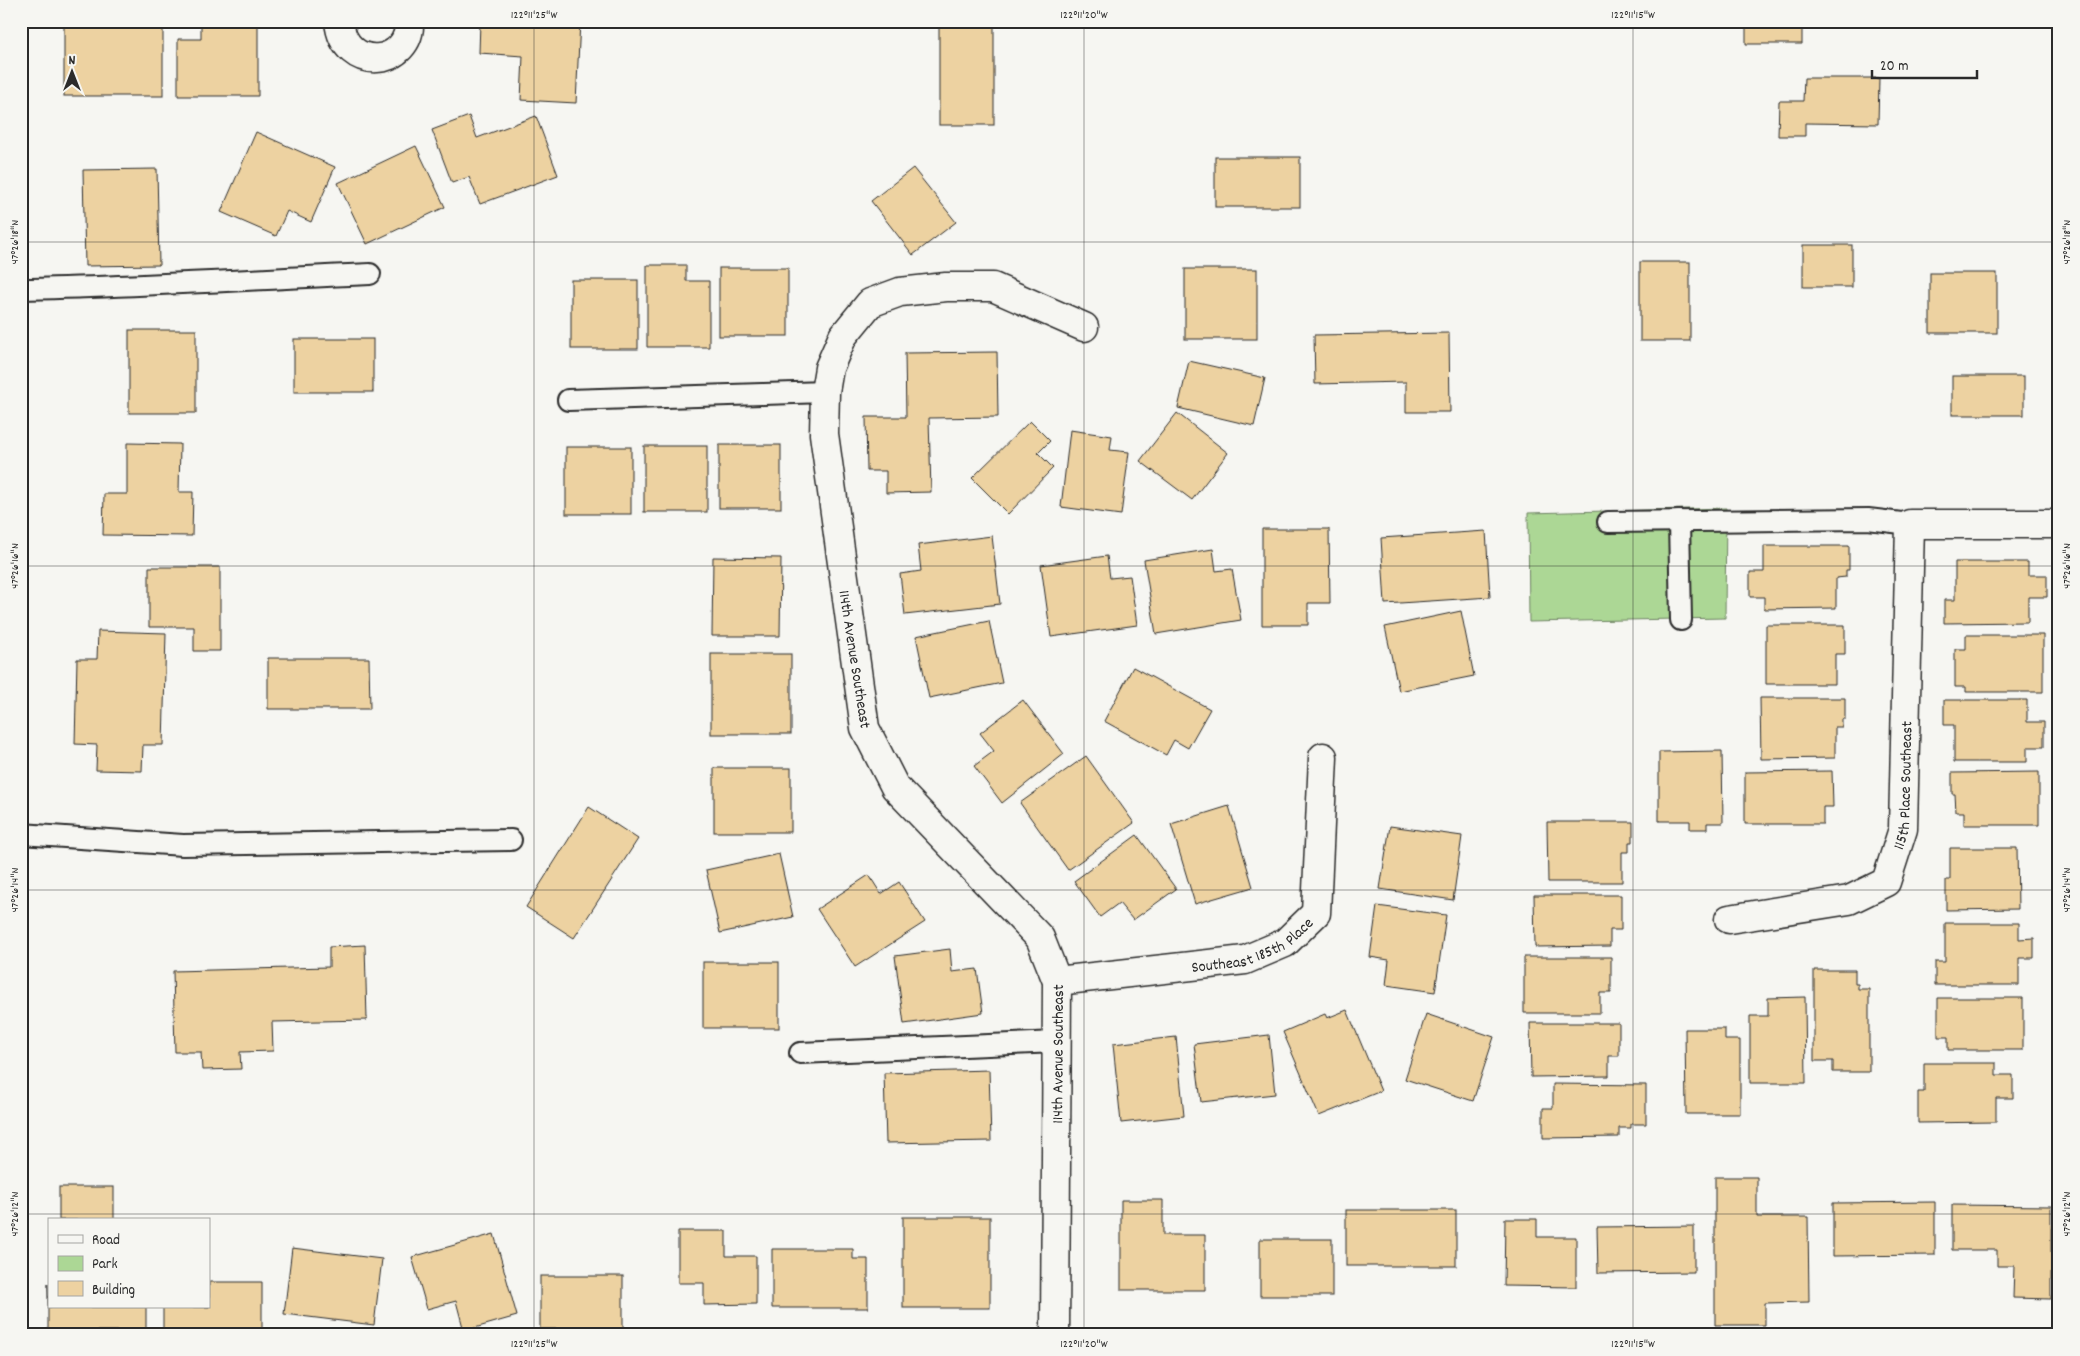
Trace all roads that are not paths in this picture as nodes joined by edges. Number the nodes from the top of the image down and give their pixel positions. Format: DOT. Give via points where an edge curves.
graph roads {
  1 [pos="339,21"];
  2 [pos="409,21"];
  3 [pos="370,274"];
  4 [pos="21,289"];
  5 [pos="1084,327"];
  6 [pos="824,392"];
  7 [pos="568,400"];
  8 [pos="1679,521"];
  9 [pos="1608,522"];
  10 [pos="1910,524"];
  11 [pos="2059,524"];
  12 [pos="1681,620"];
  13 [pos="1323,757"];
  14 [pos="21,834"];
  15 [pos="511,840"];
  16 [pos="1729,919"];
  17 [pos="1057,980"];
  18 [pos="1057,1042"];
  19 [pos="800,1054"];
  20 [pos="1055,1335"];
  1 -- 2 [label="street" via="346,45 370,59 396,52 405,41"];
  3 -- 4 [label="lane"];
  5 -- 6 [label="street, 114th Avenue Southeast" via="993,287 946,287 900,292 870,303 843,336 829,368"];
  6 -- 7 [label="lane"];
  6 -- 17 [label="street, 114th Avenue Southeast" via="824,434 865,728 895,787 1040,938"];
  8 -- 9 [label="lane"];
  8 -- 10 [label="lane" via="1868,519"];
  8 -- 12 [label="lane"];
  10 -- 11 [label="street"];
  10 -- 16 [label="street, 115th Place Southeast" via="1903,829 1886,882 1849,900"];
  13 -- 17 [label="street, Southeast 185th Place" via="1316,913 1285,943 1245,960"];
  14 -- 15 [label="lane" via="183,845"];
  17 -- 18 [label="street, 114th Avenue Southeast"];
  18 -- 19 [label="lane"];
  18 -- 20 [label="street, 114th Avenue Southeast"];
}
